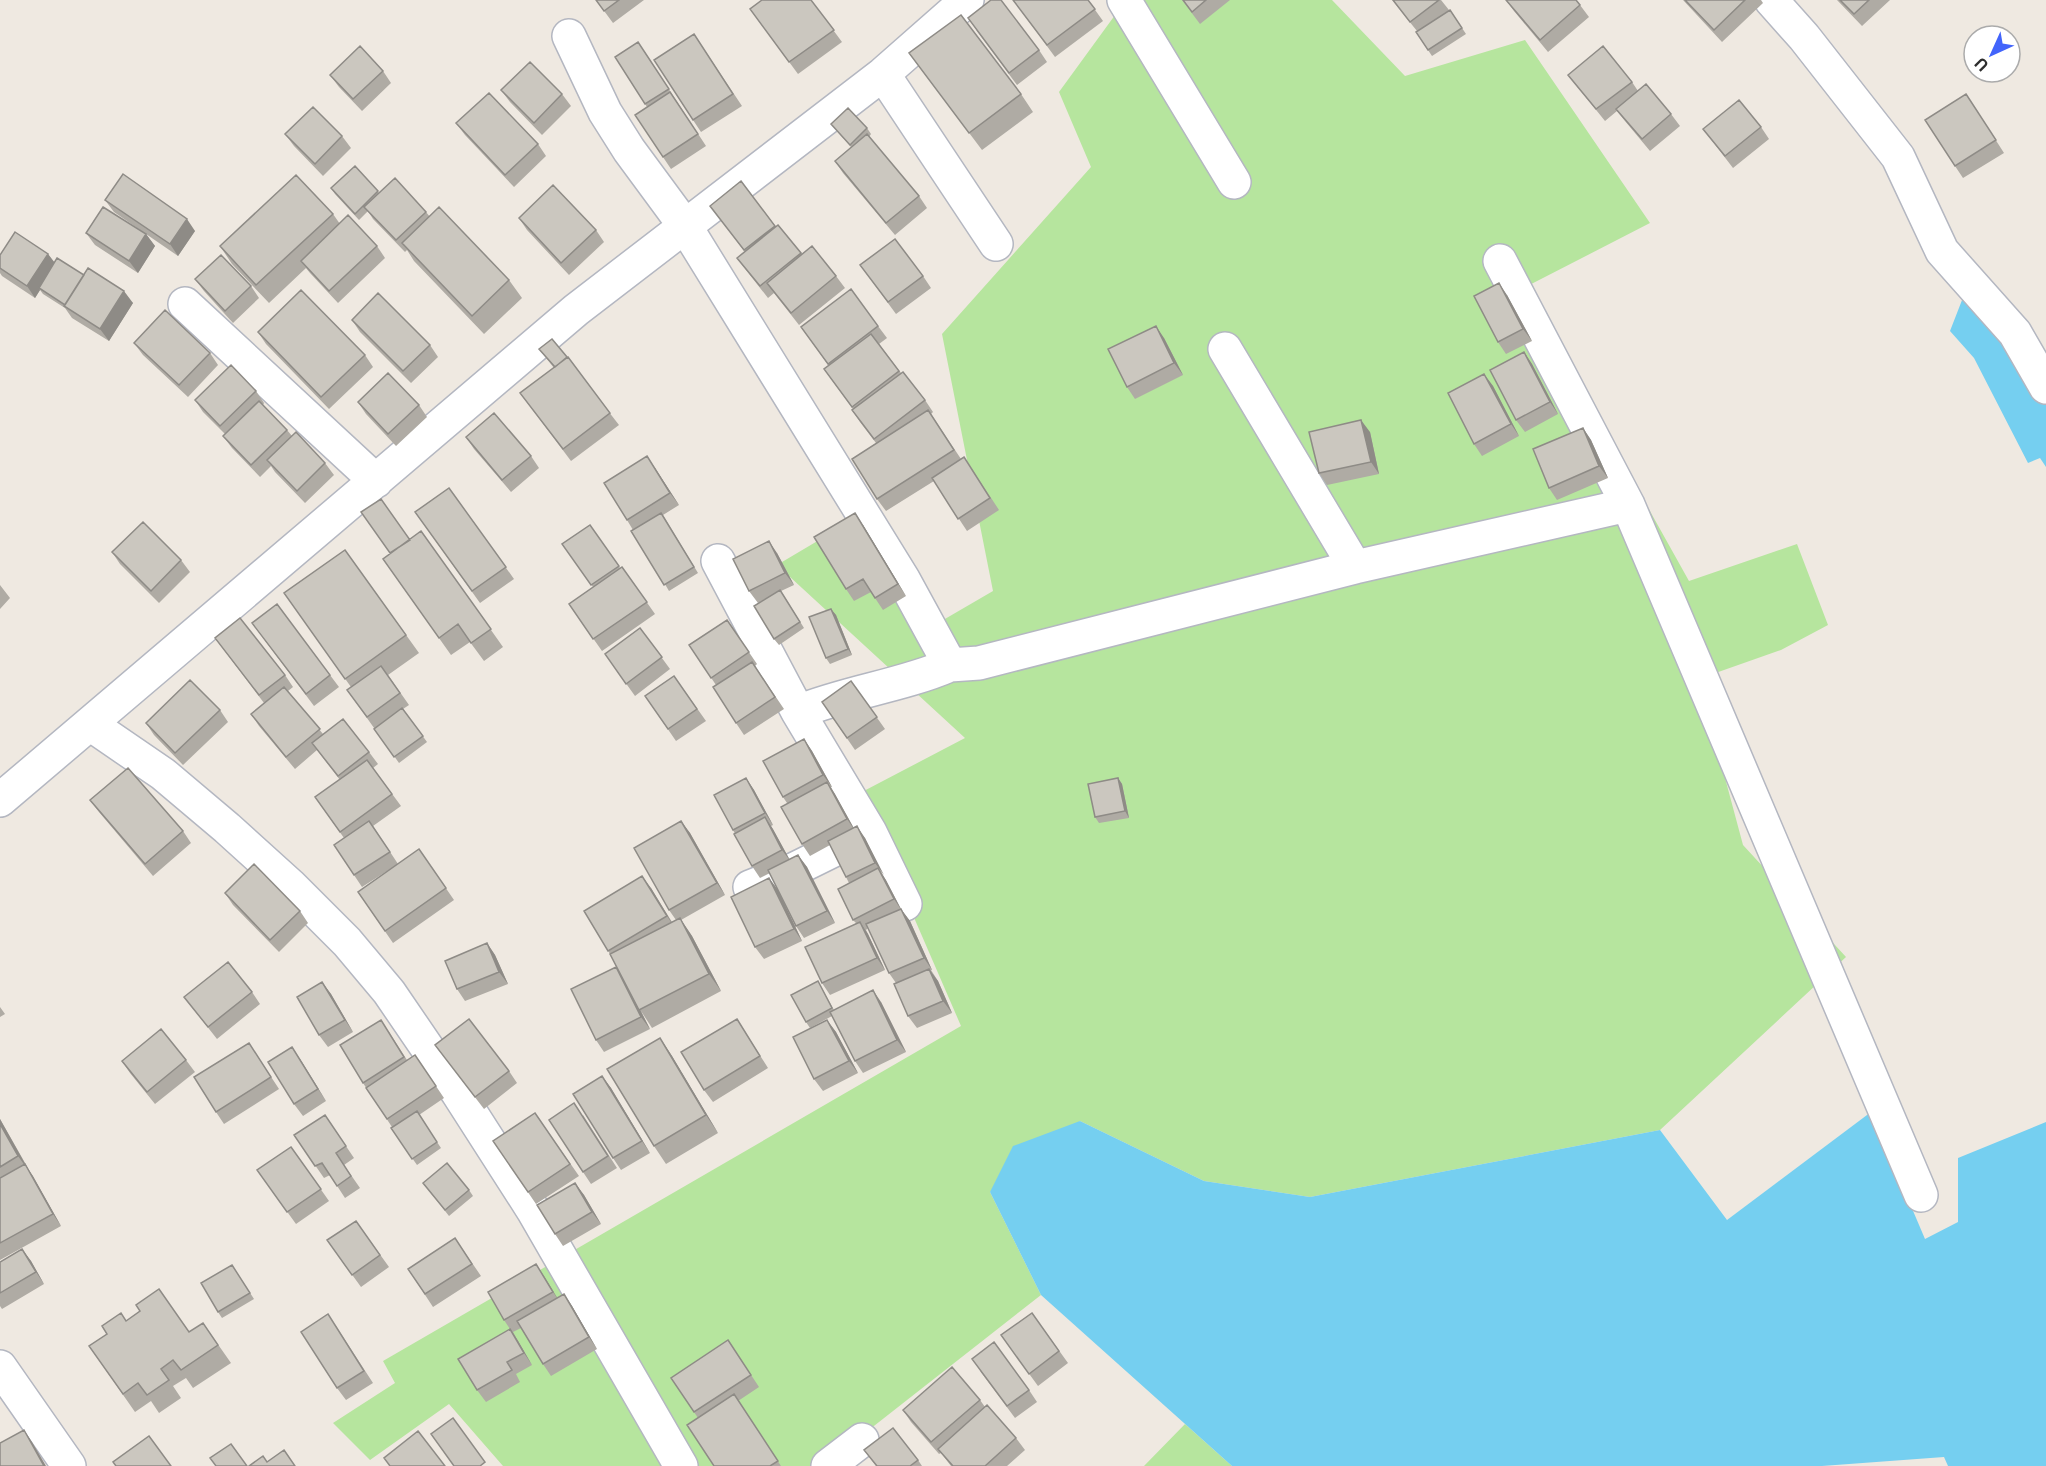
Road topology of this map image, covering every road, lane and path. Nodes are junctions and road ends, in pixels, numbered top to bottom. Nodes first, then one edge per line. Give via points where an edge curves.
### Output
1 (967, 0) edge
2 (1124, 0) edge
3 (1771, 0) edge
4 (569, 36) dead end
5 (883, 74) junction
6 (1234, 182) dead end
7 (685, 226) junction
8 (996, 244) dead end
9 (1500, 261) dead end
10 (185, 304) dead end
11 (1225, 349) dead end
12 (2046, 387) edge
13 (375, 481) junction
14 (1628, 505) junction
15 (718, 561) dead end
16 (1354, 567) junction
17 (950, 665) junction
18 (798, 712) junction
19 (90, 724) junction
20 (0, 800) edge
21 (870, 832) junction
22 (750, 887) edge
23 (905, 904) dead end
24 (1921, 1195) dead end
25 (0, 1367) edge
26 (862, 1440) dead end
27 (69, 1466) edge
28 (681, 1466) edge
29 (828, 1466) edge

1 - 5 street
2 - 6 street
3 - 12 street via 1898,157 1942,251 2015,333
4 - 7 street via 605,112
5 - 7 street
5 - 8 street
7 - 13 street via 576,310
7 - 17 street via 903,579
9 - 14 street
10 - 13 street
11 - 16 street
13 - 19 street
14 - 16 street
14 - 24 street
15 - 18 street
16 - 17 street via 979,663
17 - 18 street
18 - 21 street
19 - 20 street
19 - 28 street via 163,774 227,828 347,942 389,992 533,1210
21 - 22 street
21 - 23 street
25 - 27 street
26 - 29 street

